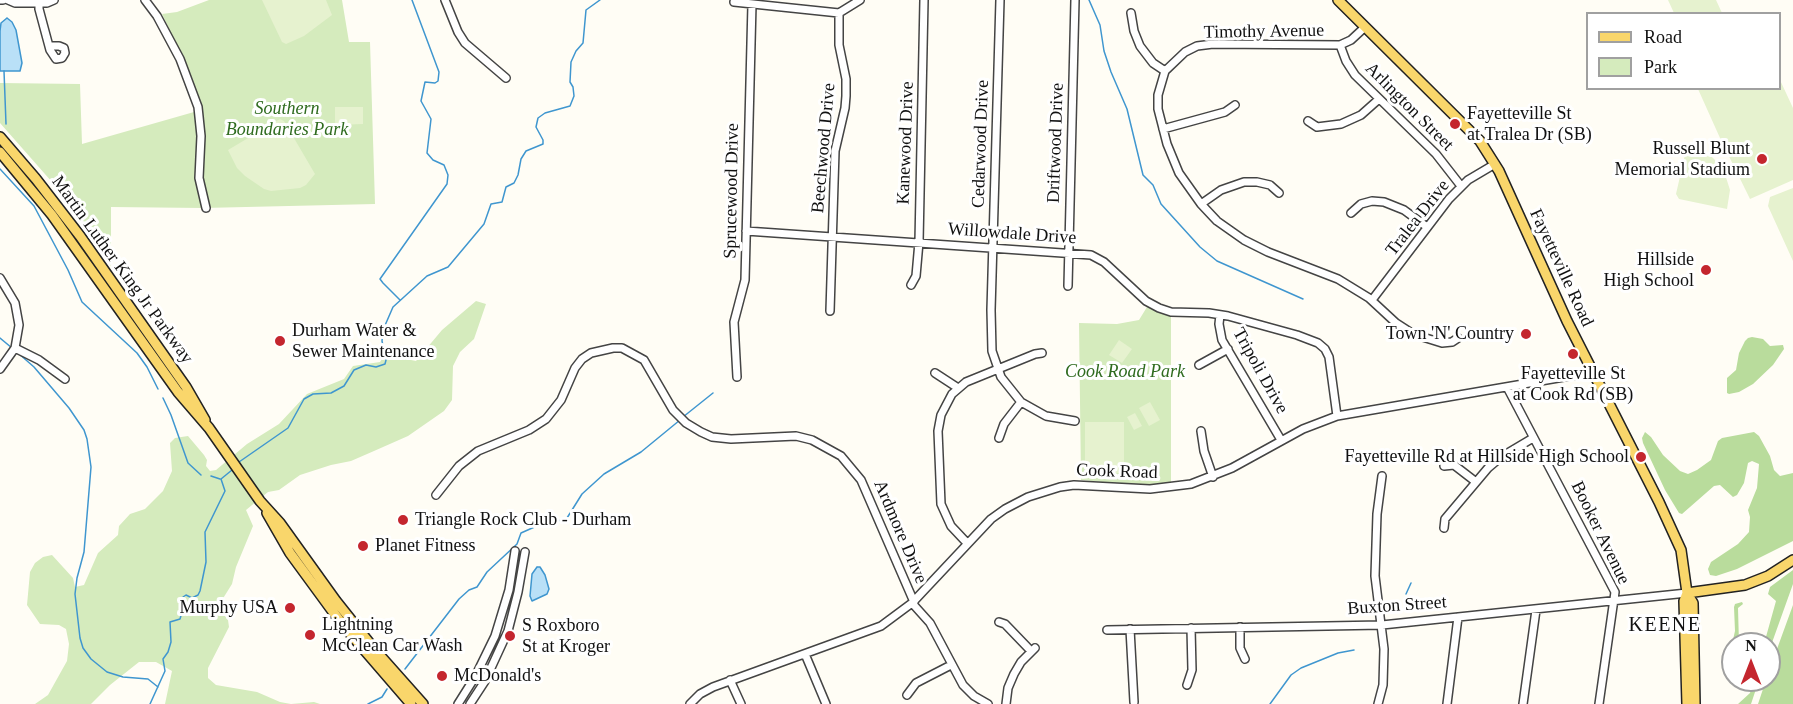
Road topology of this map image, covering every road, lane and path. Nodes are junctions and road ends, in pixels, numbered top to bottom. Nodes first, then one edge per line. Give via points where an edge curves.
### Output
1 (8, 0) edge
2 (54, 0) edge
3 (145, 0) edge
4 (445, 0) edge
5 (860, 0) edge
6 (924, 0) edge
7 (1000, 0) edge
8 (1075, 0) edge
9 (1338, 0) edge
10 (39, 1) edge
11 (734, 2) dead end
12 (752, 4) junction
13 (839, 13) junction
14 (1131, 13) dead end
15 (1365, 27) junction
16 (1340, 45) junction
17 (50, 46) dead end
18 (1165, 71) junction
19 (506, 78) dead end
20 (1378, 99) junction
21 (1235, 105) dead end
22 (1308, 121) dead end
23 (1163, 129) junction
24 (0, 137) edge
25 (0, 152) edge
26 (1495, 164) junction
27 (1461, 186) junction
28 (1279, 193) dead end
29 (1201, 204) junction
30 (206, 208) dead end
31 (1351, 213) dead end
32 (1427, 227) junction
33 (746, 231) junction
34 (832, 237) junction
35 (918, 243) junction
36 (993, 248) junction
37 (1068, 253) junction
38 (0, 278) edge
39 (911, 285) dead end
40 (1068, 286) dead end
41 (1372, 300) junction
42 (830, 310) dead end
43 (1220, 315) junction
44 (1458, 338) dead end
45 (15, 348) junction
46 (1228, 349) junction
47 (1042, 353) dead end
48 (1199, 365) dead end
49 (0, 369) edge
50 (997, 369) junction
51 (1593, 372) junction
52 (935, 373) dead end
53 (738, 377) dead end
54 (64, 379) dead end
55 (1507, 387) junction
56 (958, 388) junction
57 (1021, 402) junction
58 (1337, 416) junction
59 (1075, 421) dead end
60 (209, 428) junction
61 (1201, 431) dead end
62 (999, 438) dead end
63 (1533, 438) junction
64 (1281, 440) junction
65 (1444, 466) dead end
66 (1213, 477) junction
67 (1382, 477) dead end
68 (1476, 482) junction
69 (436, 495) dead end
70 (260, 501) junction
71 (1444, 528) dead end
72 (967, 543) junction
73 (515, 551) dead end
74 (525, 552) dead end
75 (1793, 560) edge
76 (1688, 593) junction
77 (1614, 601) junction
78 (913, 602) junction
79 (1536, 610) junction
80 (1458, 617) junction
81 (999, 622) dead end
82 (1382, 625) junction
83 (1240, 627) junction
84 (1191, 628) junction
85 (1130, 629) junction
86 (1107, 630) dead end
87 (805, 654) junction
88 (1245, 659) dead end
89 (951, 665) junction
90 (730, 680) junction
91 (1187, 685) dead end
92 (907, 695) dead end
93 (1134, 702) dead end
94 (411, 704) edge
95 (423, 704) edge
96 (458, 704) edge
97 (470, 704) edge
98 (690, 704) edge
99 (741, 704) edge
100 (826, 704) edge
101 (988, 704) edge
102 (1006, 704) edge
103 (1378, 704) edge
104 (1447, 704) edge
105 (1523, 704) edge
106 (1599, 704) edge
107 (1687, 704) edge
108 (1695, 704) edge

1 - 10 street
2 - 10 street
3 - 30 street via 180,59 198,107 199,178
4 - 19 street via 465,43
5 - 13 street
6 - 35 street, Kanewood Drive
7 - 36 street, Cedarwood Drive
8 - 37 street, Driftwood Drive
9 - 15 main road, Fayetteville Road
10 - 17 street
11 - 12 street
12 - 13 street
12 - 33 street, Sprucewood Drive
13 - 34 street, Beechwood Drive via 846,96 835,151
14 - 18 street via 1140,46
15 - 16 street, Timothy Avenue
15 - 26 main road, Fayetteville Road via 1480,141
16 - 18 street, Timothy Avenue via 1207,44 1185,52
16 - 20 street, Arlington Street via 1352,71
18 - 23 street via 1157,100
20 - 22 street via 1361,115 1341,124 1317,127
20 - 27 street, Arlington Street via 1436,154
21 - 23 street via 1225,112
23 - 29 street via 1176,166
24 - 60 main road, Martin Luther King Jr Parkway via 80,236 186,387
25 - 60 main road, Martin Luther King Jr Parkway via 52,215 178,392
26 - 27 street, Tralea Drive
26 - 51 main road, Fayetteville Road
27 - 32 street, Tralea Drive
28 - 29 street via 1270,185 1244,182 1221,190
29 - 41 street via 1244,240 1338,279
31 - 32 street via 1361,204 1384,202 1404,210
32 - 41 street, Tralea Drive
33 - 34 street, Willowdale Drive
33 - 53 street, Sprucewood Drive via 745,280 734,322
34 - 35 street, Willowdale Drive
34 - 42 street, Beechwood Drive
35 - 36 street, Willowdale Drive
35 - 39 street, Kanewood Drive via 916,276
36 - 37 street, Willowdale Drive
36 - 50 street, Cedarwood Drive via 991,341
37 - 40 street, Driftwood Drive
37 - 43 street, Willowdale Drive via 1100,259 1157,308
38 - 45 street via 19,318
41 - 44 street via 1413,334 1442,343
43 - 46 street, Tripoli Drive via 1220,332
43 - 58 street, Willowdale Drive via 1298,335 1322,346 1328,353
45 - 49 street
45 - 54 street
46 - 48 street
46 - 64 street, Tripoli Drive
47 - 50 street
50 - 56 street
50 - 57 street, Cedarwood Drive
51 - 55 street, Cook Road
51 - 76 main road, Fayetteville Road via 1672,527 1684,562
52 - 56 street
55 - 58 street, Cook Road
55 - 63 street, Booker Avenue
56 - 72 street via 947,401 939,423 940,495 947,519
57 - 59 street, Cedarwood Drive via 1046,416
57 - 62 street via 1004,424
58 - 64 street, Cook Road
60 - 70 main road, Martin Luther King Jr Parkway
61 - 66 street
63 - 68 street via 1494,462
63 - 77 street, Booker Avenue via 1614,588
64 - 66 street, Cook Road
65 - 68 street via 1454,465
66 - 72 street, Cook Road via 1166,489 1074,485 1047,490 1005,509
67 - 82 street via 1375,576
68 - 71 street via 1445,519
69 - 78 street, Ardmore Drive via 455,470 478,450 546,419 561,400 582,359 591,353 622,348 645,360 674,410 701,432 731,439 802,437 841,456 861,480
70 - 94 main road, Martin Luther King Jr Parkway via 290,553 336,615
70 - 95 main road, Martin Luther King Jr Parkway via 356,627
72 - 78 street, Cook Road
73 - 96 street via 509,590 495,636
74 - 97 street via 508,631
75 - 76 main road via 1745,585
76 - 77 street, Buxton Street
76 - 107 main road, Fayetteville Road via 1684,601
76 - 108 main road, Fayetteville Road via 1693,603
77 - 79 street, Buxton Street
77 - 106 street, Booker Avenue
78 - 87 street, Cook Road via 881,626
78 - 89 street, Ardmore Drive via 930,622
79 - 80 street, Buxton Street
79 - 105 street
80 - 82 street, Buxton Street
80 - 104 street
81 - 102 street via 1033,650 1014,674
82 - 83 street, Buxton Street
82 - 103 street via 1384,673
83 - 84 street, Buxton Street
83 - 88 street via 1240,648
84 - 85 street, Buxton Street
84 - 91 street via 1192,670
85 - 86 street, Buxton Street
85 - 93 street
87 - 90 street, Cook Road
87 - 100 street
89 - 92 street via 915,683
89 - 101 street, Ardmore Drive via 968,691
90 - 98 street, Cook Road via 705,691
90 - 99 street

